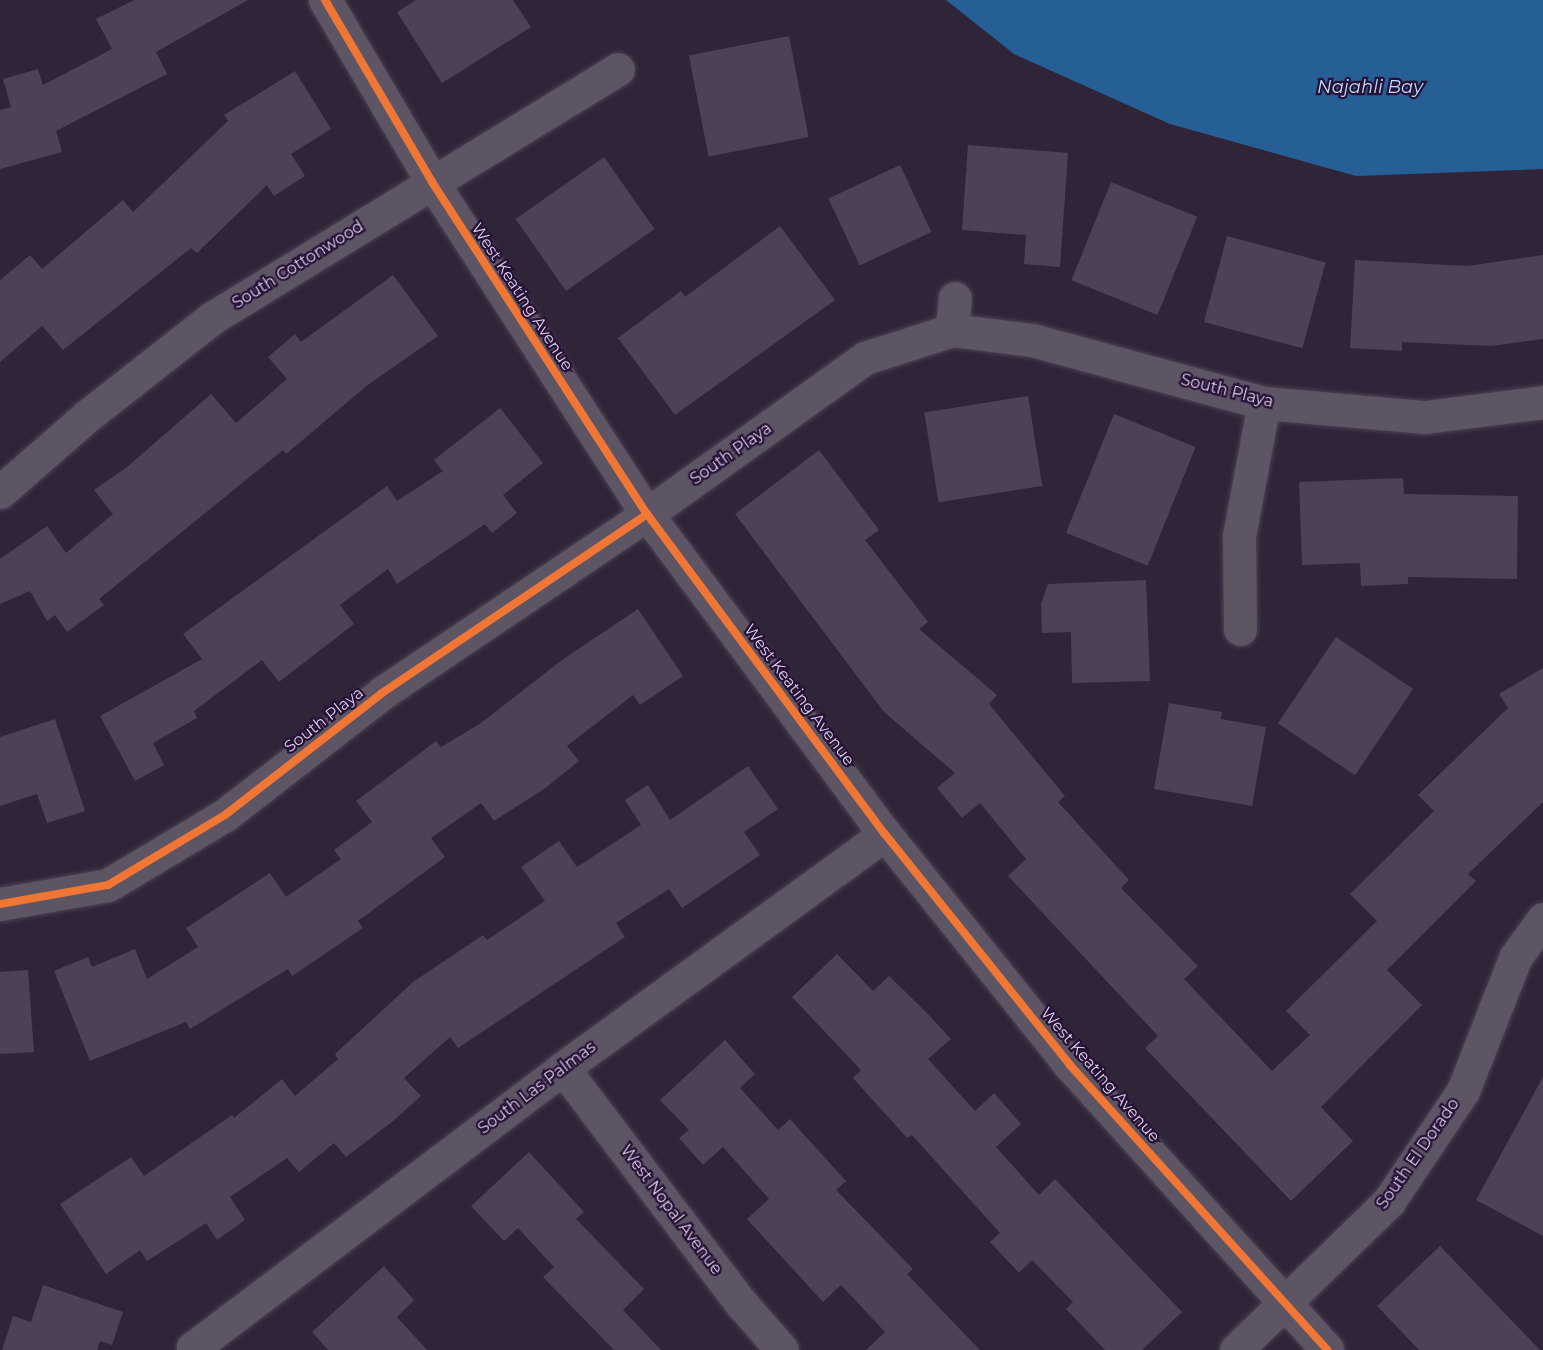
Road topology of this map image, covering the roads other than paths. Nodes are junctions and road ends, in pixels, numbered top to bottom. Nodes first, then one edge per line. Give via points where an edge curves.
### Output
1 (325, 0) edge
2 (618, 69) dead end
3 (432, 182) junction
4 (956, 298) dead end
5 (952, 330) junction
6 (1543, 402) edge
7 (1264, 403) junction
8 (0, 492) edge
9 (647, 514) junction
10 (1240, 629) dead end
11 (885, 834) junction
12 (0, 904) edge
13 (1543, 919) edge
14 (563, 1068) junction
15 (1284, 1303) junction
16 (195, 1349) edge
17 (782, 1350) edge
18 (1236, 1350) edge
19 (1327, 1350) edge

1 - 3 street, West Keating Avenue
2 - 3 street, South Cottonwood
3 - 8 street, South Cottonwood via 212,318 87,416
3 - 9 street, West Keating Avenue
4 - 5 street
5 - 7 street, South Playa via 1032,340
5 - 9 street, South Playa via 865,358
6 - 7 street, South Playa via 1425,417
7 - 10 street via 1239,536
9 - 11 street, West Keating Avenue
9 - 12 street, South Playa via 382,693 225,814 108,885
11 - 14 street, South Las Palmas
11 - 15 street, West Keating Avenue via 1069,1064
13 - 15 street, South El Dorado via 1515,958 1463,1091 1389,1202
14 - 16 street, South Las Palmas
14 - 17 street, West Nopal Avenue via 741,1303
15 - 18 street, South El Dorado
15 - 19 street, West Keating Avenue

